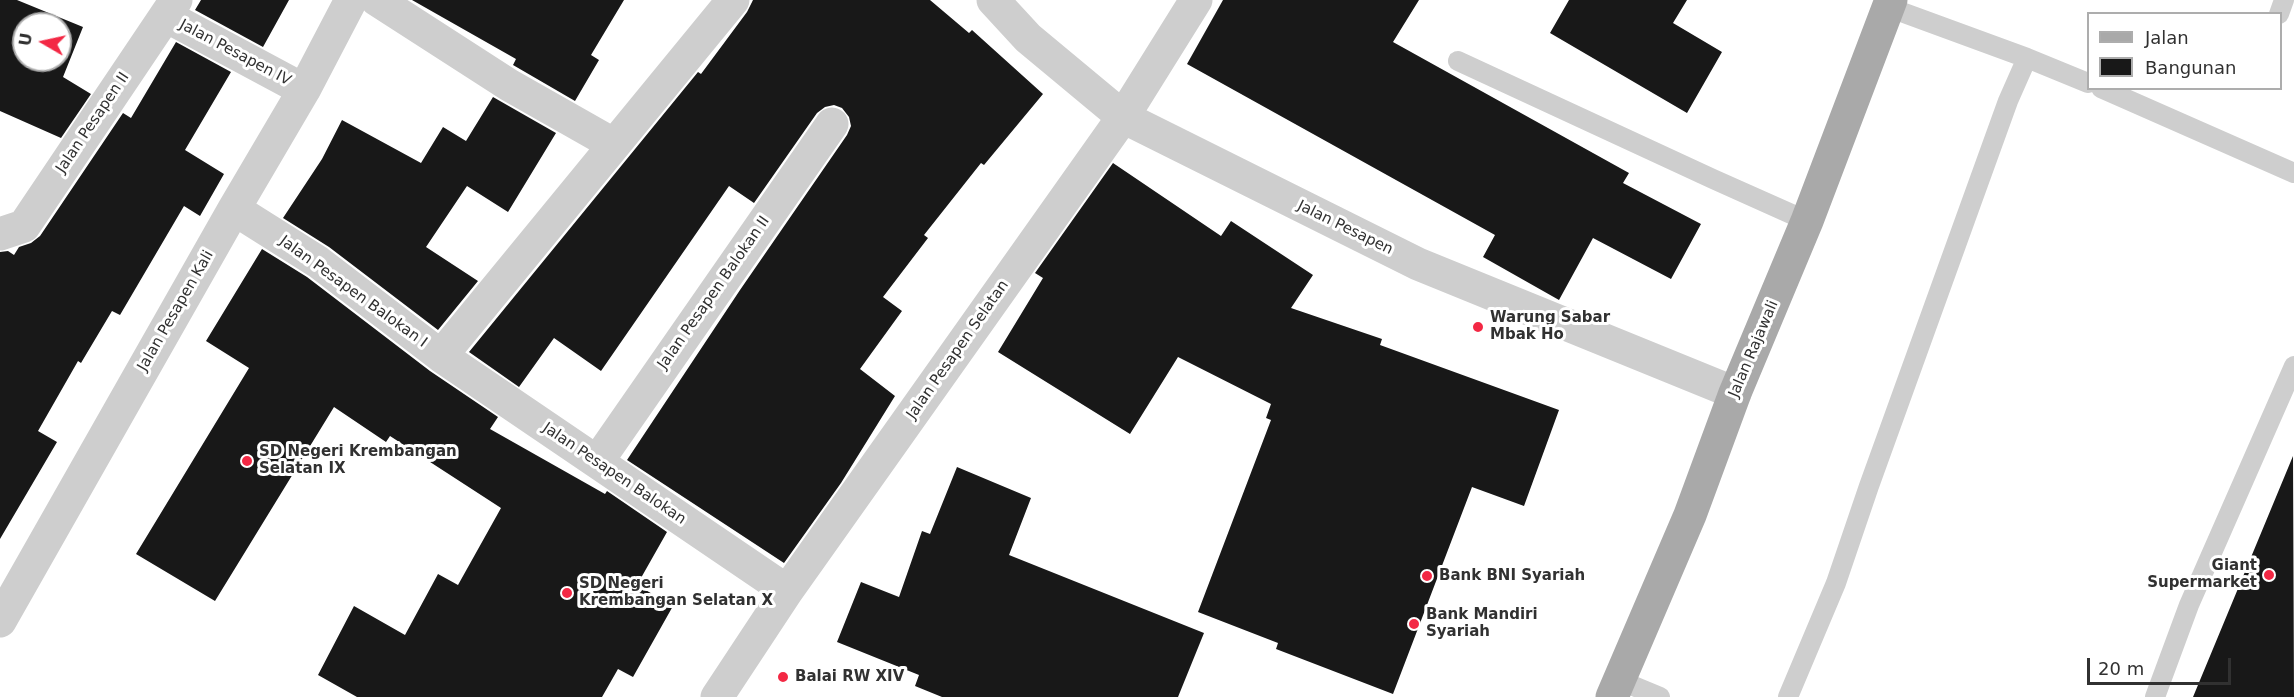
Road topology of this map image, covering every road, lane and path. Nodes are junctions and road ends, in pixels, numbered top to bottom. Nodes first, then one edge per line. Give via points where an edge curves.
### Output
1 (351, 0) edge
2 (378, 0) edge
3 (733, 0) edge
4 (993, 0) edge
5 (1196, 0) edge
6 (1890, 3) edge
7 (171, 8) edge
8 (2027, 58) junction
9 (1458, 61) dead end
10 (2087, 83) edge
11 (304, 90) junction
12 (2106, 90) edge
13 (1123, 117) junction
14 (832, 124) dead end
15 (613, 144) junction
16 (2294, 173) edge
17 (234, 209) junction
18 (1807, 221) junction
19 (0, 234) edge
20 (441, 357) junction
21 (2294, 366) edge
22 (1735, 393) junction
23 (597, 462) junction
24 (787, 591) junction
25 (3, 609) edge
26 (1615, 689) edge
27 (717, 697) edge
28 (1660, 697) edge
29 (1788, 697) edge
30 (2155, 697) edge

1 - 11 street, Jalan Pesapen Kali
2 - 15 street via 509,85
3 - 15 street
4 - 13 street, Jalan Pesapen via 1028,38
5 - 13 street, Jalan Pesapen Selatan
6 - 8 lane
6 - 18 main road, Jalan Rajawali
7 - 11 street, Jalan Pesapen IV
7 - 19 street, Jalan Pesapen II via 24,225
8 - 10 lane
8 - 29 lane via 2008,101 1836,583
9 - 18 lane
11 - 17 street, Jalan Pesapen Kali
12 - 16 lane
13 - 22 street, Jalan Pesapen via 1418,264
13 - 24 street, Jalan Pesapen Selatan
14 - 23 street, Jalan Pesapen Balokan II
15 - 20 street
17 - 20 street, Jalan Pesapen Balokan I via 318,262
17 - 25 street, Jalan Pesapen Kali
18 - 22 main road, Jalan Rajawali
20 - 23 street, Jalan Pesapen Balokan
21 - 30 lane via 2189,605
22 - 26 main road, Jalan Rajawali via 1690,515
23 - 24 street, Jalan Pesapen Balokan
24 - 27 street, Jalan Pesapen Selatan
26 - 28 lane

